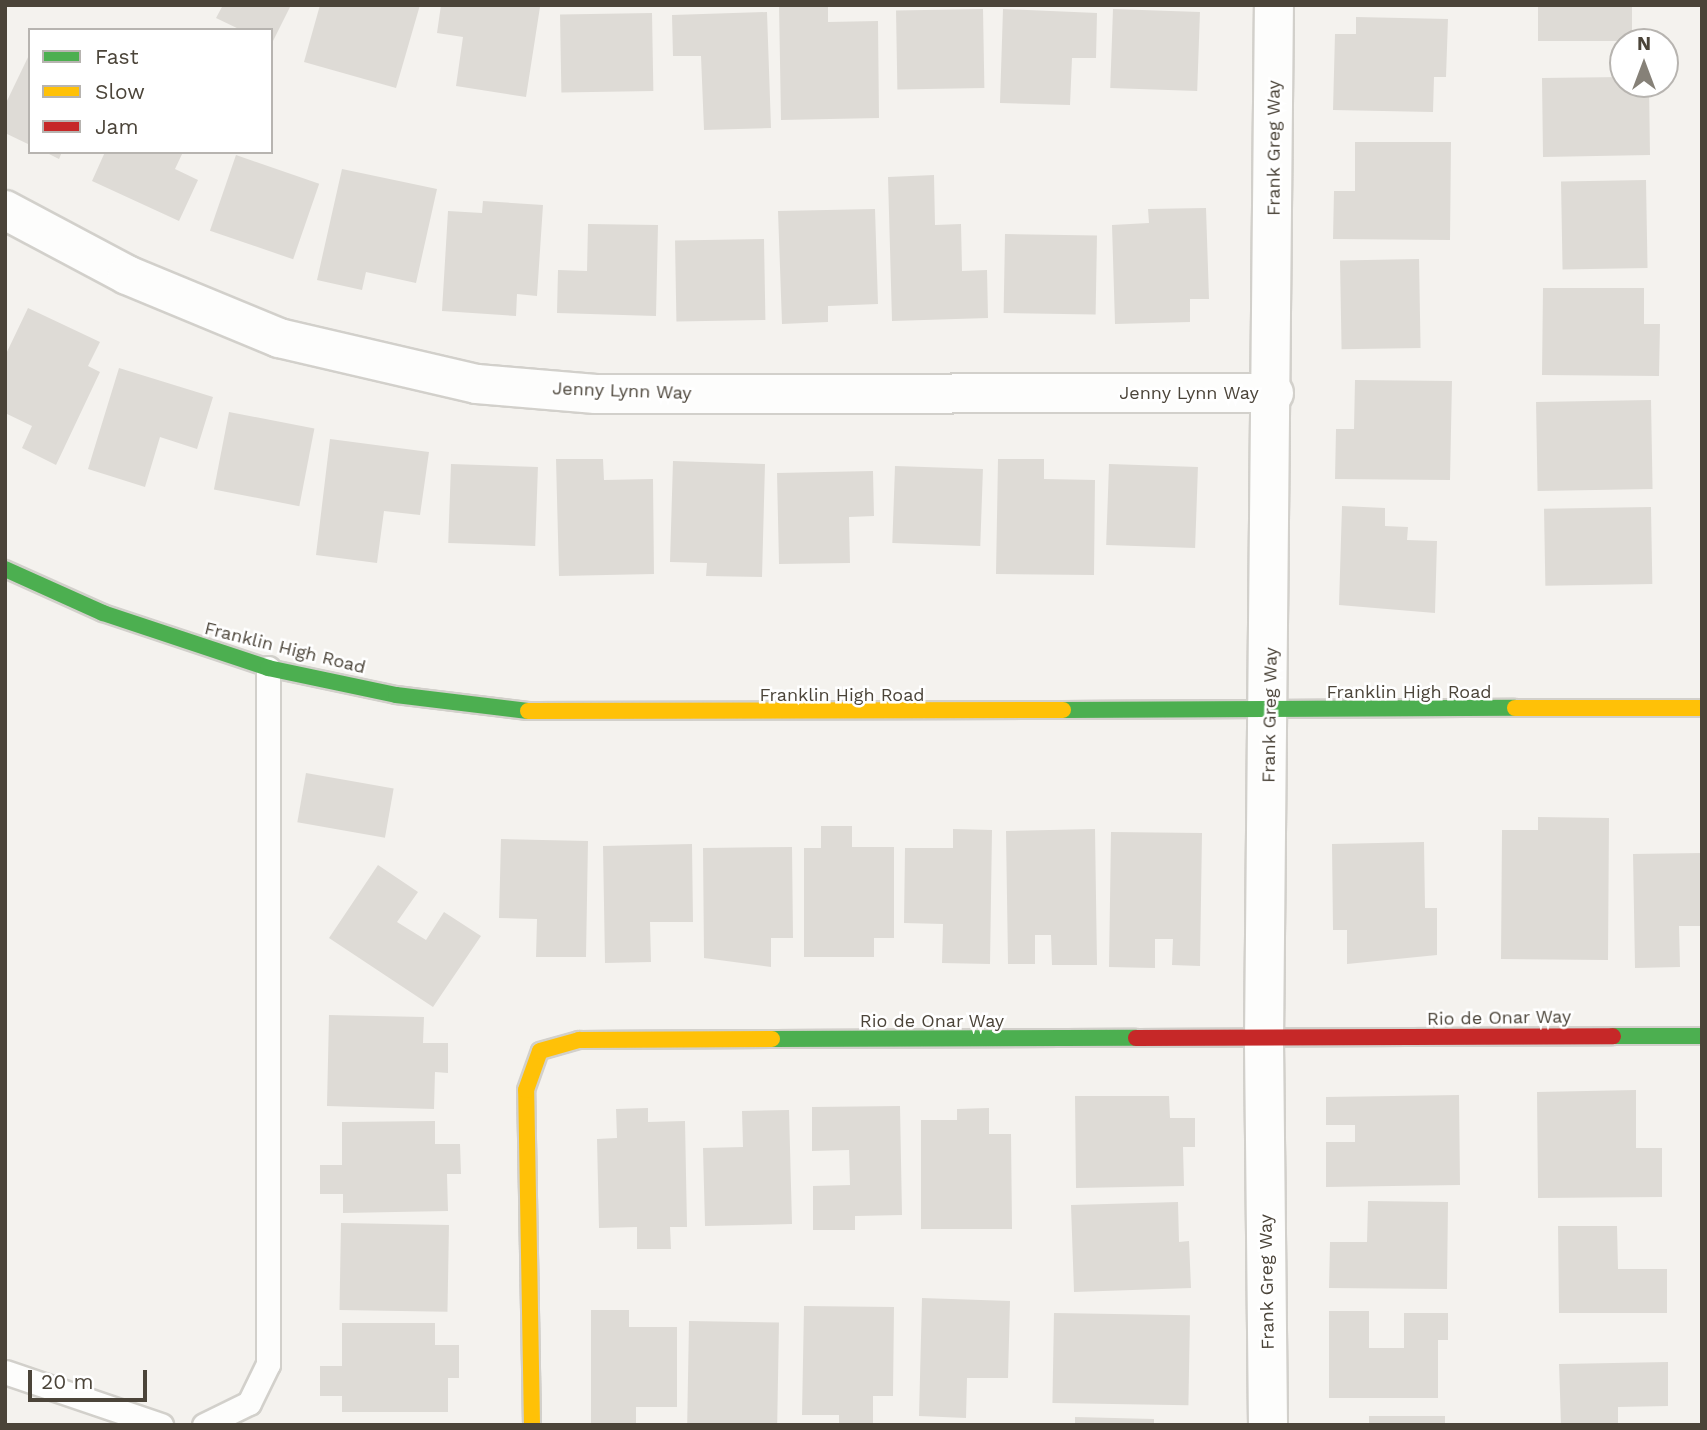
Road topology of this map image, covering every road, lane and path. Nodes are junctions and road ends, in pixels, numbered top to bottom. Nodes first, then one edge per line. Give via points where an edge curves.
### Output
1 (1274, 5) edge
2 (5, 210) edge
3 (1274, 393) junction
4 (5, 569) edge
5 (268, 667) junction
6 (1702, 708) edge
7 (1270, 712) junction
8 (1702, 1036) edge
9 (1264, 1041) junction
10 (5, 1372) edge
11 (161, 1425) edge
12 (204, 1425) edge
13 (532, 1425) edge
14 (1268, 1425) edge

1 - 3 street, Frank Greg Way
2 - 3 street, Jenny Lynn Way via 127,275 279,338 477,384 596,394
3 - 7 street, Frank Greg Way
4 - 5 street, Franklin High Road via 103,613
5 - 7 street, Franklin High Road via 396,695 608,715
5 - 12 lane via 268,1364 249,1403
6 - 7 street, Franklin High Road
7 - 9 street, Frank Greg Way
8 - 9 street, Rio de Onar Way
9 - 13 street, Rio de Onar Way via 579,1040 540,1051 526,1090
9 - 14 street, Frank Greg Way
10 - 11 lane

